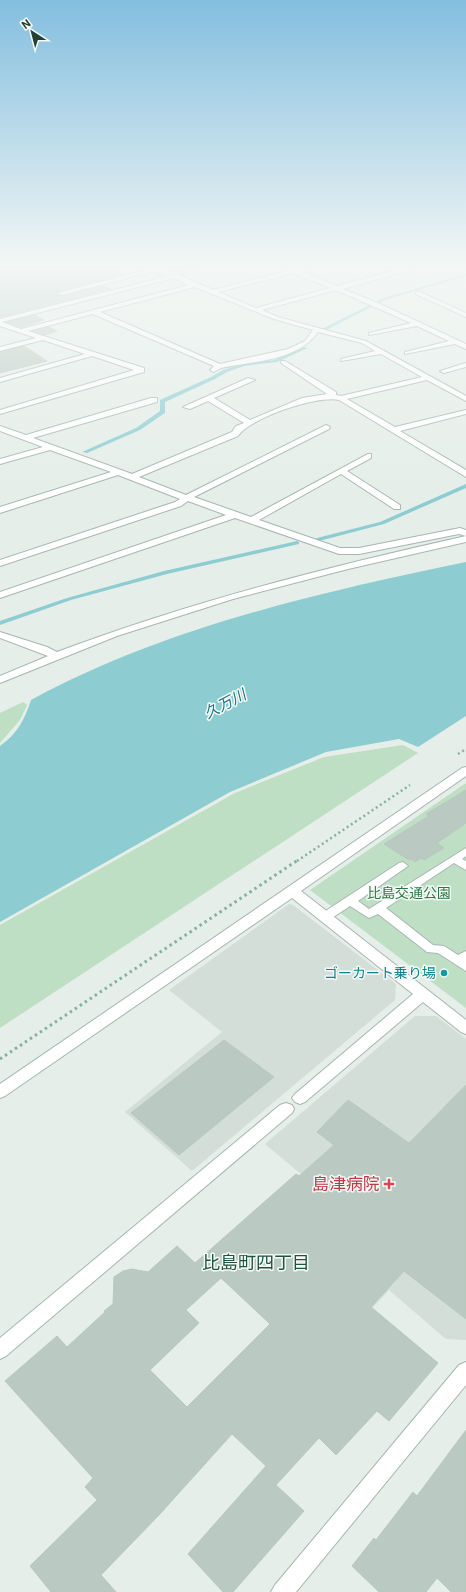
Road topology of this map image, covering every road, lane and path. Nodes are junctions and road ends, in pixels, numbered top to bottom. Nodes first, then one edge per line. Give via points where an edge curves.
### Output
1 (31, 341) edge
2 (53, 341) edge
3 (162, 341) edge
4 (307, 341) edge
5 (361, 341) edge
6 (455, 342) joint
7 (466, 347) edge
8 (0, 350) edge
9 (381, 352) junction
10 (407, 353) dead end
11 (92, 354) junction
12 (343, 360) dead end
13 (284, 362) dead end
14 (466, 365) edge
15 (220, 366) junction
16 (213, 371) dead end
17 (444, 372) dead end
18 (427, 378) junction
19 (0, 380) edge
20 (251, 380) dead end
21 (337, 396) junction
22 (208, 398) junction
23 (466, 399) edge
24 (154, 400) dead end
25 (187, 406) dead end
26 (0, 412) edge
27 (466, 412) edge
28 (250, 423) junction
29 (326, 427) dead end
30 (0, 428) edge
31 (393, 430) junction
32 (27, 437) junction
33 (50, 447) junction
34 (368, 456) dead end
35 (0, 462) edge
36 (342, 471) junction
37 (120, 472) junction
38 (466, 474) edge
39 (133, 477) junction
40 (187, 498) junction
41 (397, 507) dead end
42 (0, 510) edge
43 (234, 515) junction
44 (252, 520) junction
45 (466, 533) edge
46 (466, 539) edge
47 (0, 563) edge
48 (0, 595) edge
49 (0, 635) edge
50 (55, 655) junction
51 (0, 680) edge
52 (466, 749) edge
53 (453, 757) dead end
54 (466, 771) edge
55 (415, 782) dead end
56 (466, 851) edge
57 (454, 859) junction
58 (403, 866) dead end
59 (466, 866) edge
60 (292, 891) junction
61 (350, 901) junction
62 (378, 908) junction
63 (325, 917) junction
64 (463, 961) edge
65 (423, 994) junction
66 (466, 1028) edge
67 (0, 1059) edge
68 (0, 1092) edge
69 (300, 1098) dead end
70 (286, 1109) dead end
71 (0, 1350) edge
72 (466, 1371) edge
73 (282, 1592) edge

1 - 8 street
2 - 11 street
3 - 15 street
4 - 15 street via 286,352
5 - 9 street
6 - 7 street
6 - 10 street
9 - 12 street
9 - 18 street
11 - 19 street
11 - 26 street via 141,370
13 - 21 street
14 - 17 street
15 - 16 street
18 - 21 street
18 - 23 street
20 - 22 street
21 - 28 street via 290,404
21 - 31 street
22 - 25 street
22 - 28 street
24 - 32 street
27 - 31 street
28 - 39 street via 239,428 235,434
29 - 40 street
30 - 32 street
31 - 38 street
32 - 33 street
33 - 35 street
33 - 37 street
34 - 36 street
36 - 41 street
36 - 44 street
37 - 39 street
37 - 42 street
39 - 40 street
40 - 43 street
40 - 47 street via 178,504
43 - 44 street
43 - 48 street
44 - 45 street via 348,552 460,531
46 - 50 street via 347,565 254,589 140,624
49 - 50 street
50 - 51 street
52 - 53 path
54 - 60 street
55 - 67 path
56 - 57 lane
57 - 59 lane
57 - 62 lane
58 - 61 lane
60 - 63 street
60 - 68 street
61 - 62 lane via 369,914
61 - 63 lane
62 - 64 lane via 431,949 440,949
63 - 65 street
65 - 66 street
65 - 69 street
70 - 71 street
72 - 73 street

